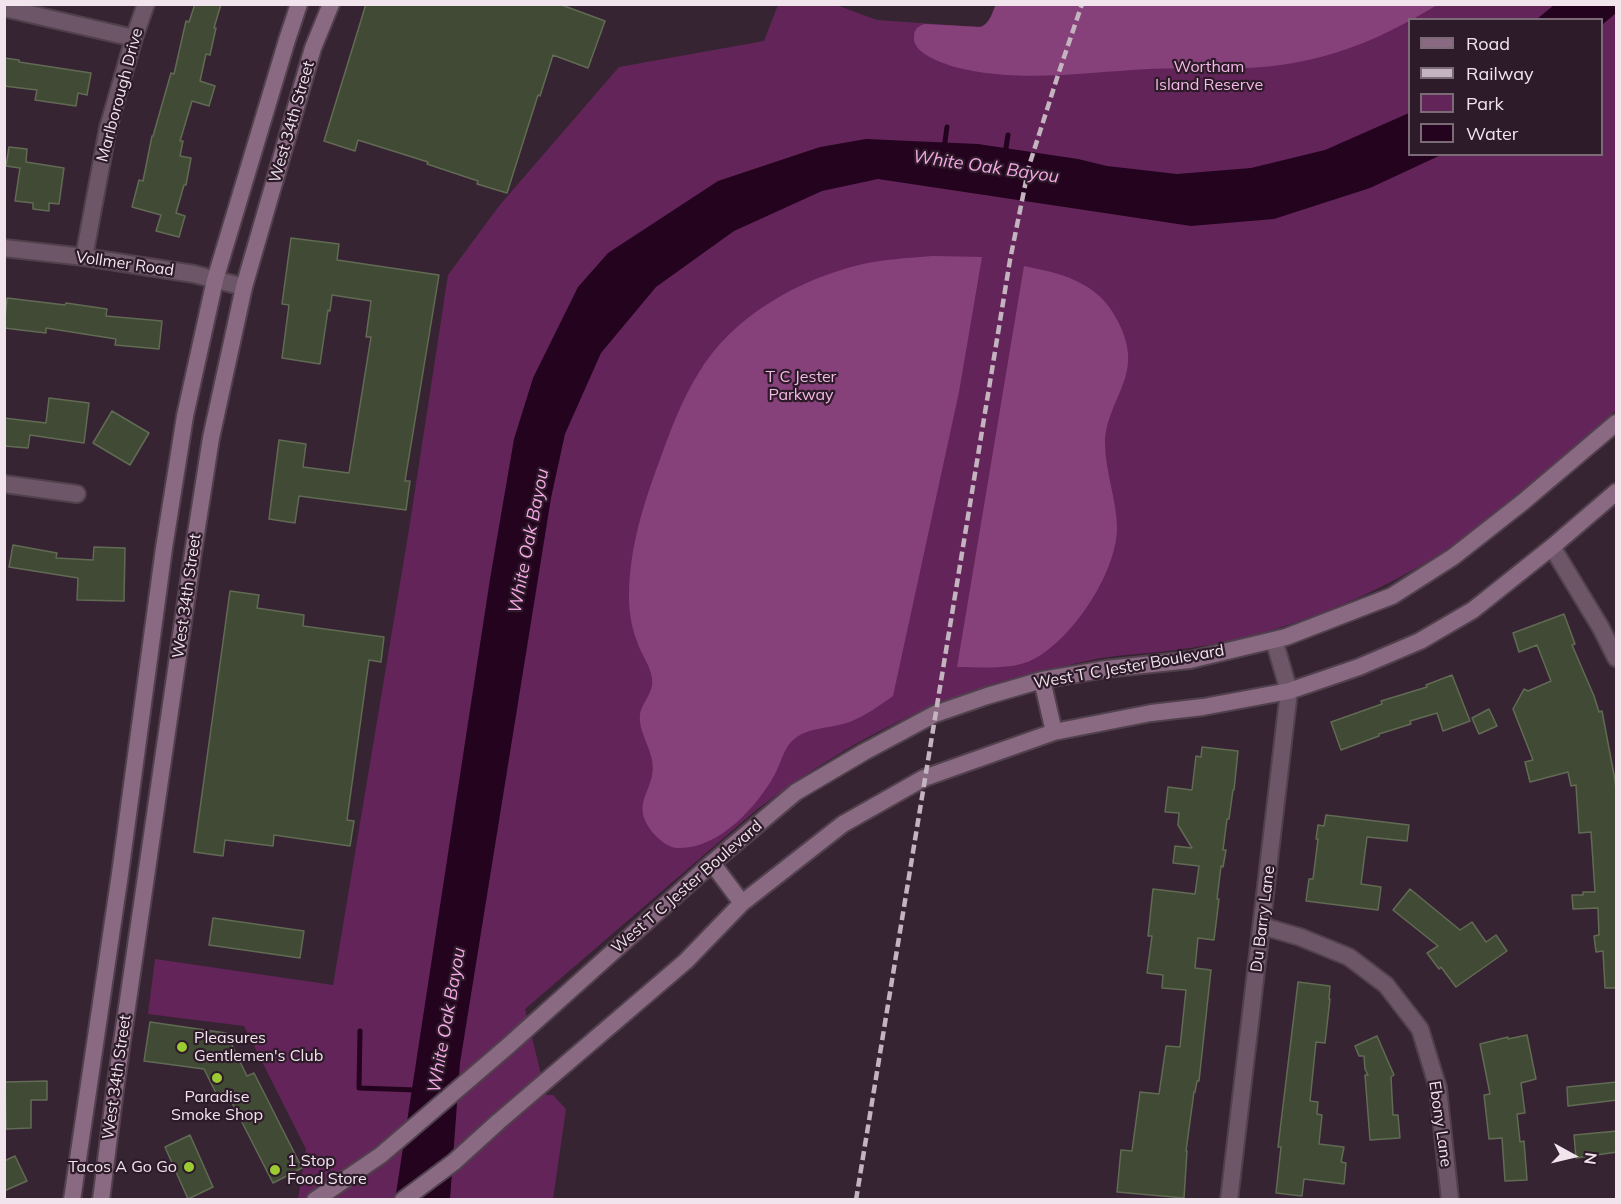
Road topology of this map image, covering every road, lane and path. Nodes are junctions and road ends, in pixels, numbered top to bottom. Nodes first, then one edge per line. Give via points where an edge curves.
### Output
1 (146, 4) edge
2 (299, 4) edge
3 (331, 4) edge
4 (4, 8) edge
5 (134, 38) junction
6 (287, 39) junction
7 (313, 48) junction
8 (4, 248) edge
9 (84, 257) junction
10 (215, 280) junction
11 (244, 287) junction
12 (1617, 423) edge
13 (4, 484) edge
14 (1617, 492) edge
15 (77, 494) dead end
16 (1552, 547) junction
17 (1274, 640) junction
18 (1617, 658) edge
19 (1042, 680) junction
20 (1289, 691) junction
21 (1054, 732) junction
22 (712, 863) junction
23 (742, 903) junction
24 (1262, 926) junction
25 (72, 1200) edge
26 (101, 1200) edge
27 (315, 1200) edge
28 (403, 1200) edge
29 (1229, 1200) edge
30 (1450, 1200) edge

1 - 5 street, Marlborough Drive
2 - 6 main road, West 34th Street
3 - 7 main road, West 34th Street
4 - 5 street
5 - 9 street, Marlborough Drive via 108,128
6 - 7 main road
6 - 10 main road, West 34th Street
7 - 11 main road, West 34th Street
8 - 9 street, Vollmer Road
9 - 10 street, Vollmer Road
10 - 11 street, Vollmer Road
10 - 25 main road, West 34th Street via 185,416 164,548
11 - 26 main road, West 34th Street via 211,438
12 - 17 main road, West T C Jester Boulevard via 1453,557 1392,596
13 - 15 street
14 - 16 main road
16 - 18 street
16 - 20 main road via 1473,610 1420,641
17 - 19 main road, West T C Jester Boulevard via 1190,660
17 - 20 street, Du Barry Lane
19 - 21 main road
19 - 22 main road, West T C Jester Boulevard via 935,714 864,752 796,792
20 - 21 main road
20 - 24 street, Du Barry Lane
21 - 23 main road via 924,778 843,824
22 - 23 main road
22 - 27 main road, West T C Jester Boulevard via 381,1155
23 - 28 main road via 686,961 454,1162
24 - 29 street, Du Barry Lane
24 - 30 street, Ebony Lane via 1349,957 1386,985 1420,1029 1438,1088

